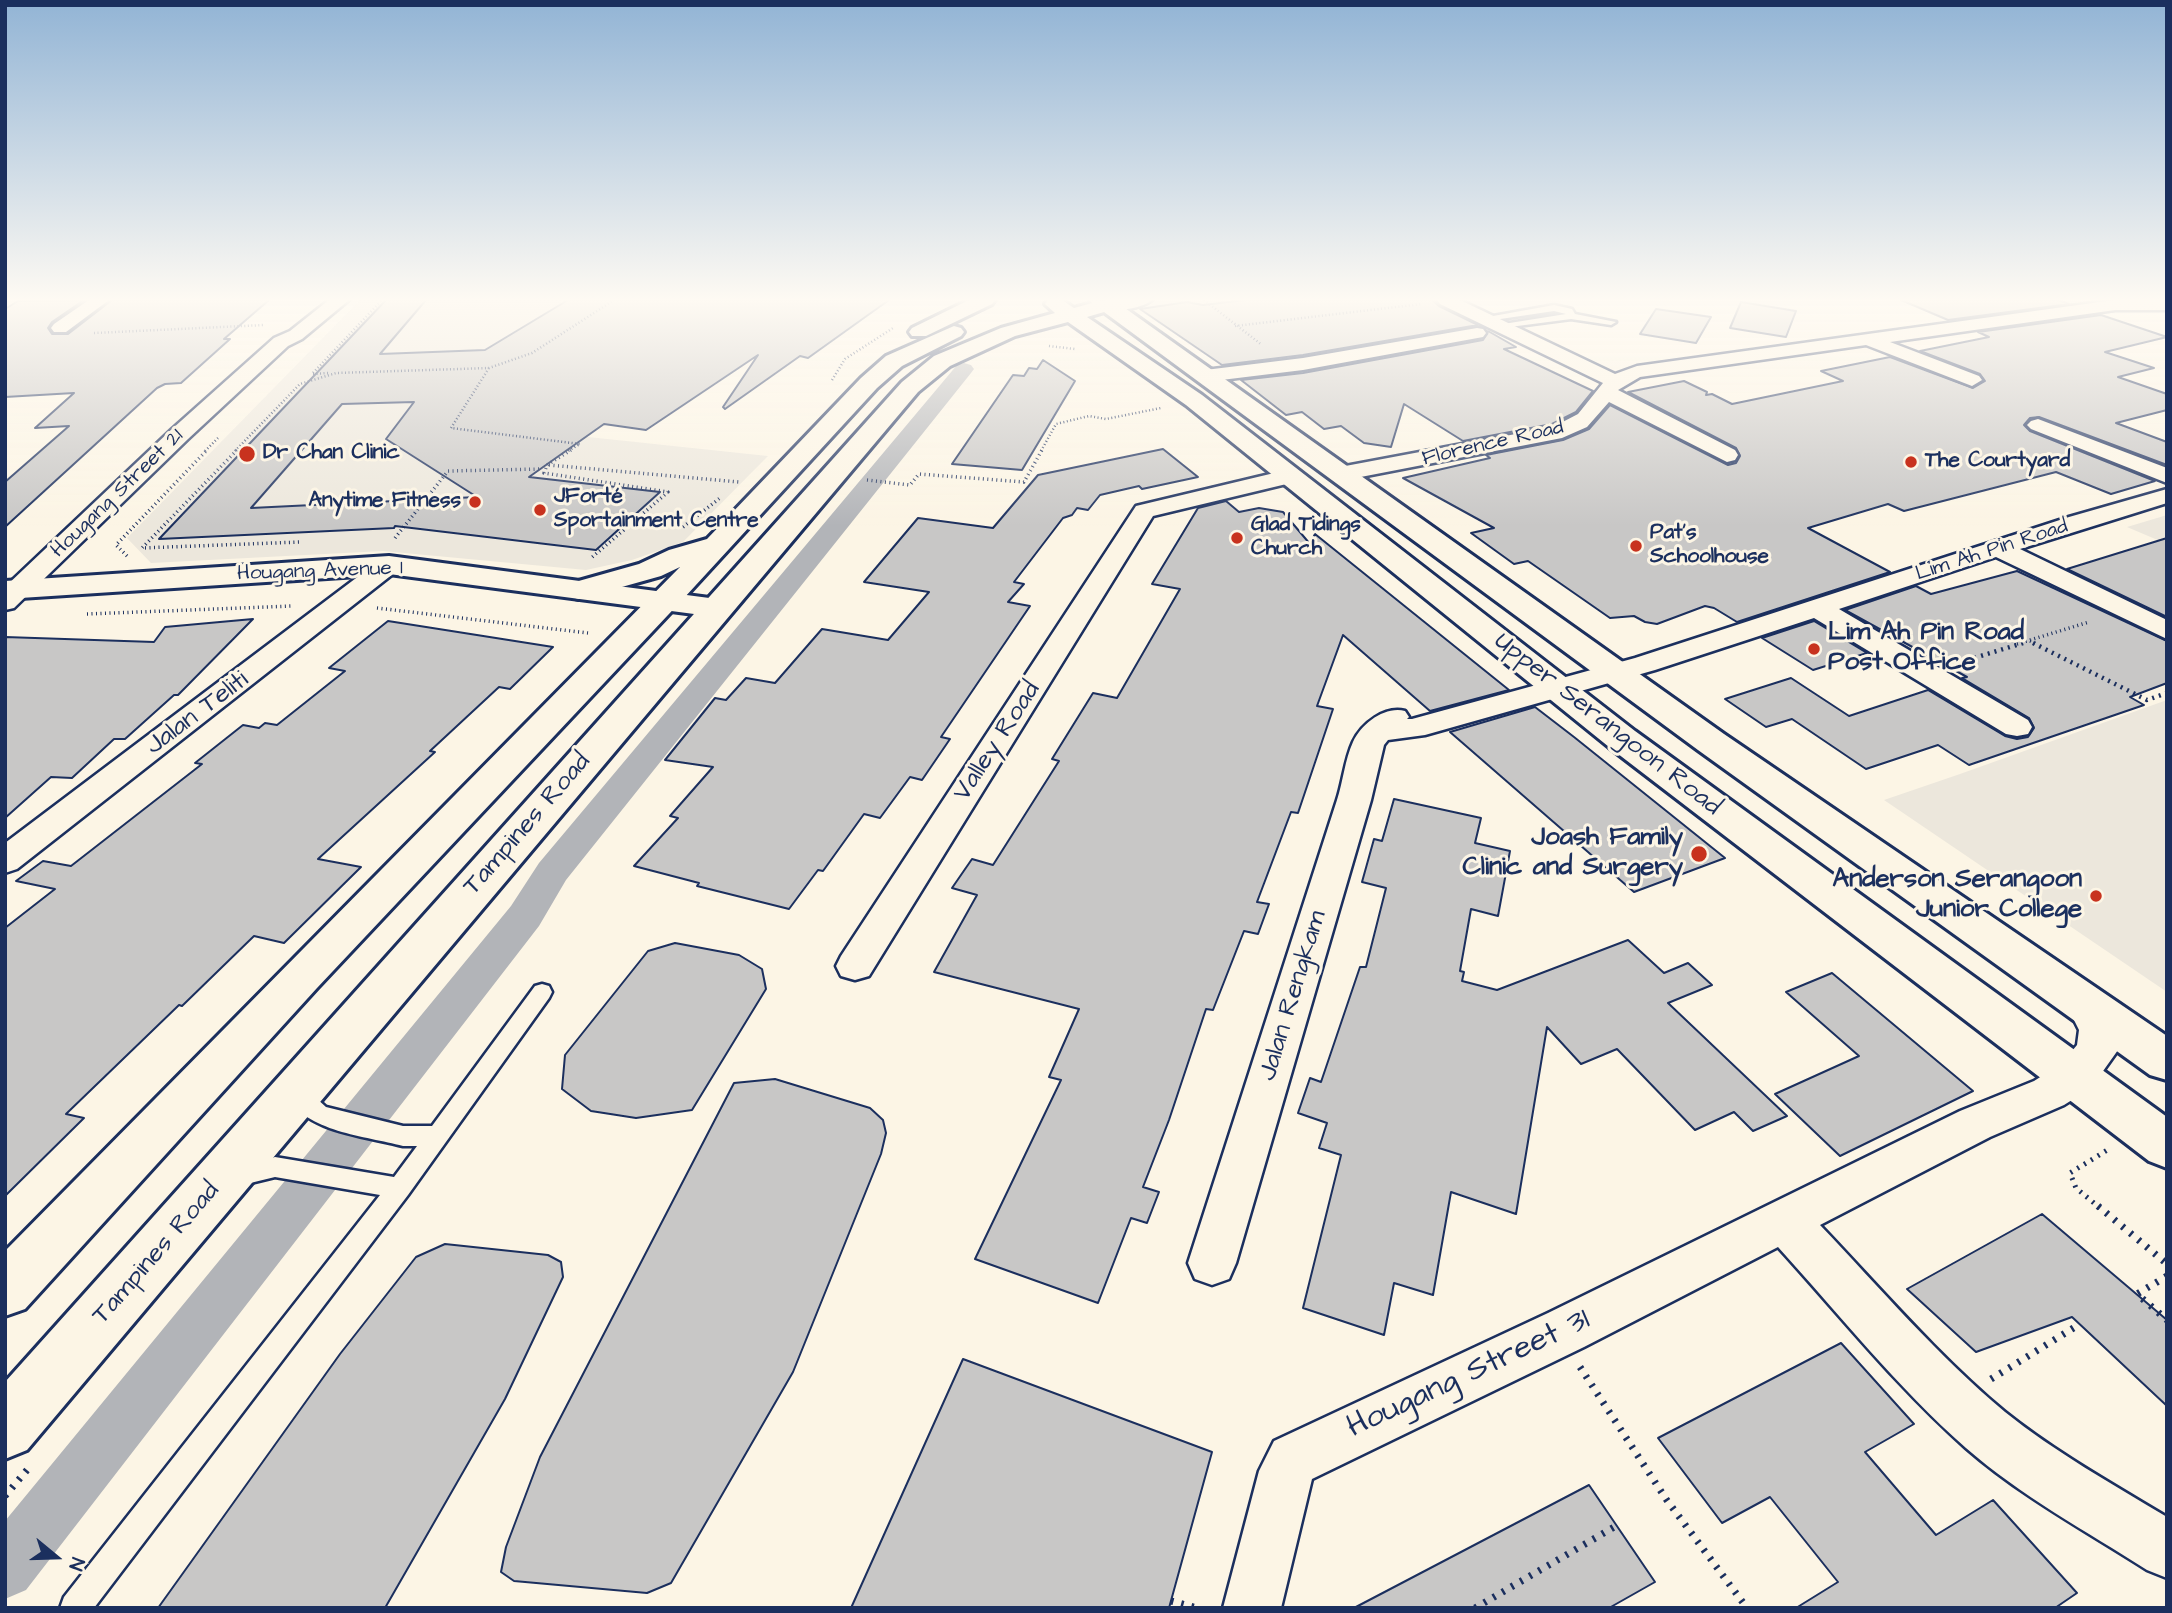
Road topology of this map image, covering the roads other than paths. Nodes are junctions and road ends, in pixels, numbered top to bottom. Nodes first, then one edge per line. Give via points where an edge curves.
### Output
1 (259, 375) edge
2 (878, 375) edge
3 (924, 375) edge
4 (1157, 375) edge
5 (1204, 375) edge
6 (1231, 375) edge
7 (1590, 375) edge
8 (1633, 375) edge
9 (1960, 375) edge
10 (1209, 379) junction
11 (1972, 380) dead end
12 (1610, 387) junction
13 (2038, 425) dead end
14 (1727, 455) dead end
15 (1340, 474) junction
16 (2167, 475) edge
17 (1298, 482) junction
18 (2167, 496) edge
19 (718, 544) junction
20 (1999, 549) junction
21 (390, 565) junction
22 (361, 589) junction
23 (579, 590) junction
24 (18, 596) edge
25 (1817, 608) junction
26 (653, 612) junction
27 (708, 619) junction
28 (2167, 631) edge
29 (1607, 667) junction
30 (1550, 683) junction
31 (2017, 727) dead end
32 (1711, 742) junction
33 (5, 861) edge
34 (1896, 944) junction
35 (855, 966) dead end
36 (542, 992) dead end
37 (2084, 1002) junction
38 (2167, 1061) edge
39 (2076, 1076) junction
40 (313, 1105) junction
41 (438, 1136) junction
42 (2144, 1144) edge
43 (220, 1180) junction
44 (400, 1188) junction
45 (1784, 1220) junction
46 (1212, 1263) dead end
47 (5, 1290) edge
48 (18, 1447) edge
49 (2167, 1550) edge
50 (75, 1608) edge
51 (1252, 1608) edge

1 - 24 street, Hougang Street 21
2 - 19 main road, Tampines Road
3 - 27 main road, Tampines Road
4 - 17 main road, Upper Serangoon Road
5 - 10 main road, Upper Serangoon Road
6 - 10 street
7 - 12 street
8 - 12 street
9 - 11 street
10 - 15 main road, Upper Serangoon Road
12 - 14 street
12 - 15 street, Florence Road via 1585,418 1565,430 1522,442
13 - 16 street
15 - 29 main road, Upper Serangoon Road
17 - 30 main road, Upper Serangoon Road
17 - 35 street, Valley Road via 1141,519
18 - 20 street, Lim Ah Pin Road
19 - 23 main road
19 - 26 main road, Tampines Road
20 - 25 street, Lim Ah Pin Road
20 - 28 street
21 - 22 street, Jalan Teliti
21 - 23 main road, Hougang Avenue 1
21 - 24 main road, Hougang Avenue 1
22 - 24 main road, Hougang Avenue 1
22 - 26 main road, Hougang Avenue 1
22 - 33 street, Jalan Teliti
23 - 26 main road, Hougang Avenue 1
25 - 29 street, Lim Ah Pin Road
25 - 31 street
26 - 27 main road, Hougang Avenue 1
26 - 47 main road, Tampines Road
27 - 40 main road, Tampines Road
29 - 30 street, Jalan Rengkam
29 - 32 main road, Upper Serangoon Road
30 - 34 main road, Upper Serangoon Road
30 - 46 street, Jalan Rengkam via 1414,728 1378,732 1368,742
32 - 34 main road via 1700,752 1700,763 1709,774 1874,915
32 - 37 main road, Upper Serangoon Road
34 - 39 main road, Upper Serangoon Road
36 - 41 lane
37 - 38 main road, Upper Serangoon Road
37 - 39 street, Hougang Street 31 via 2099,1030 2097,1050
39 - 42 main road, Upper Serangoon Road
39 - 45 street, Hougang Street 31
40 - 41 lane via 403,1136
40 - 43 main road, Tampines Road
41 - 44 lane
43 - 44 lane via 275,1167
43 - 48 main road, Tampines Road
44 - 50 lane
45 - 49 street via 1987,1432
45 - 51 street, Hougang Street 31 via 1293,1460 1286,1471

